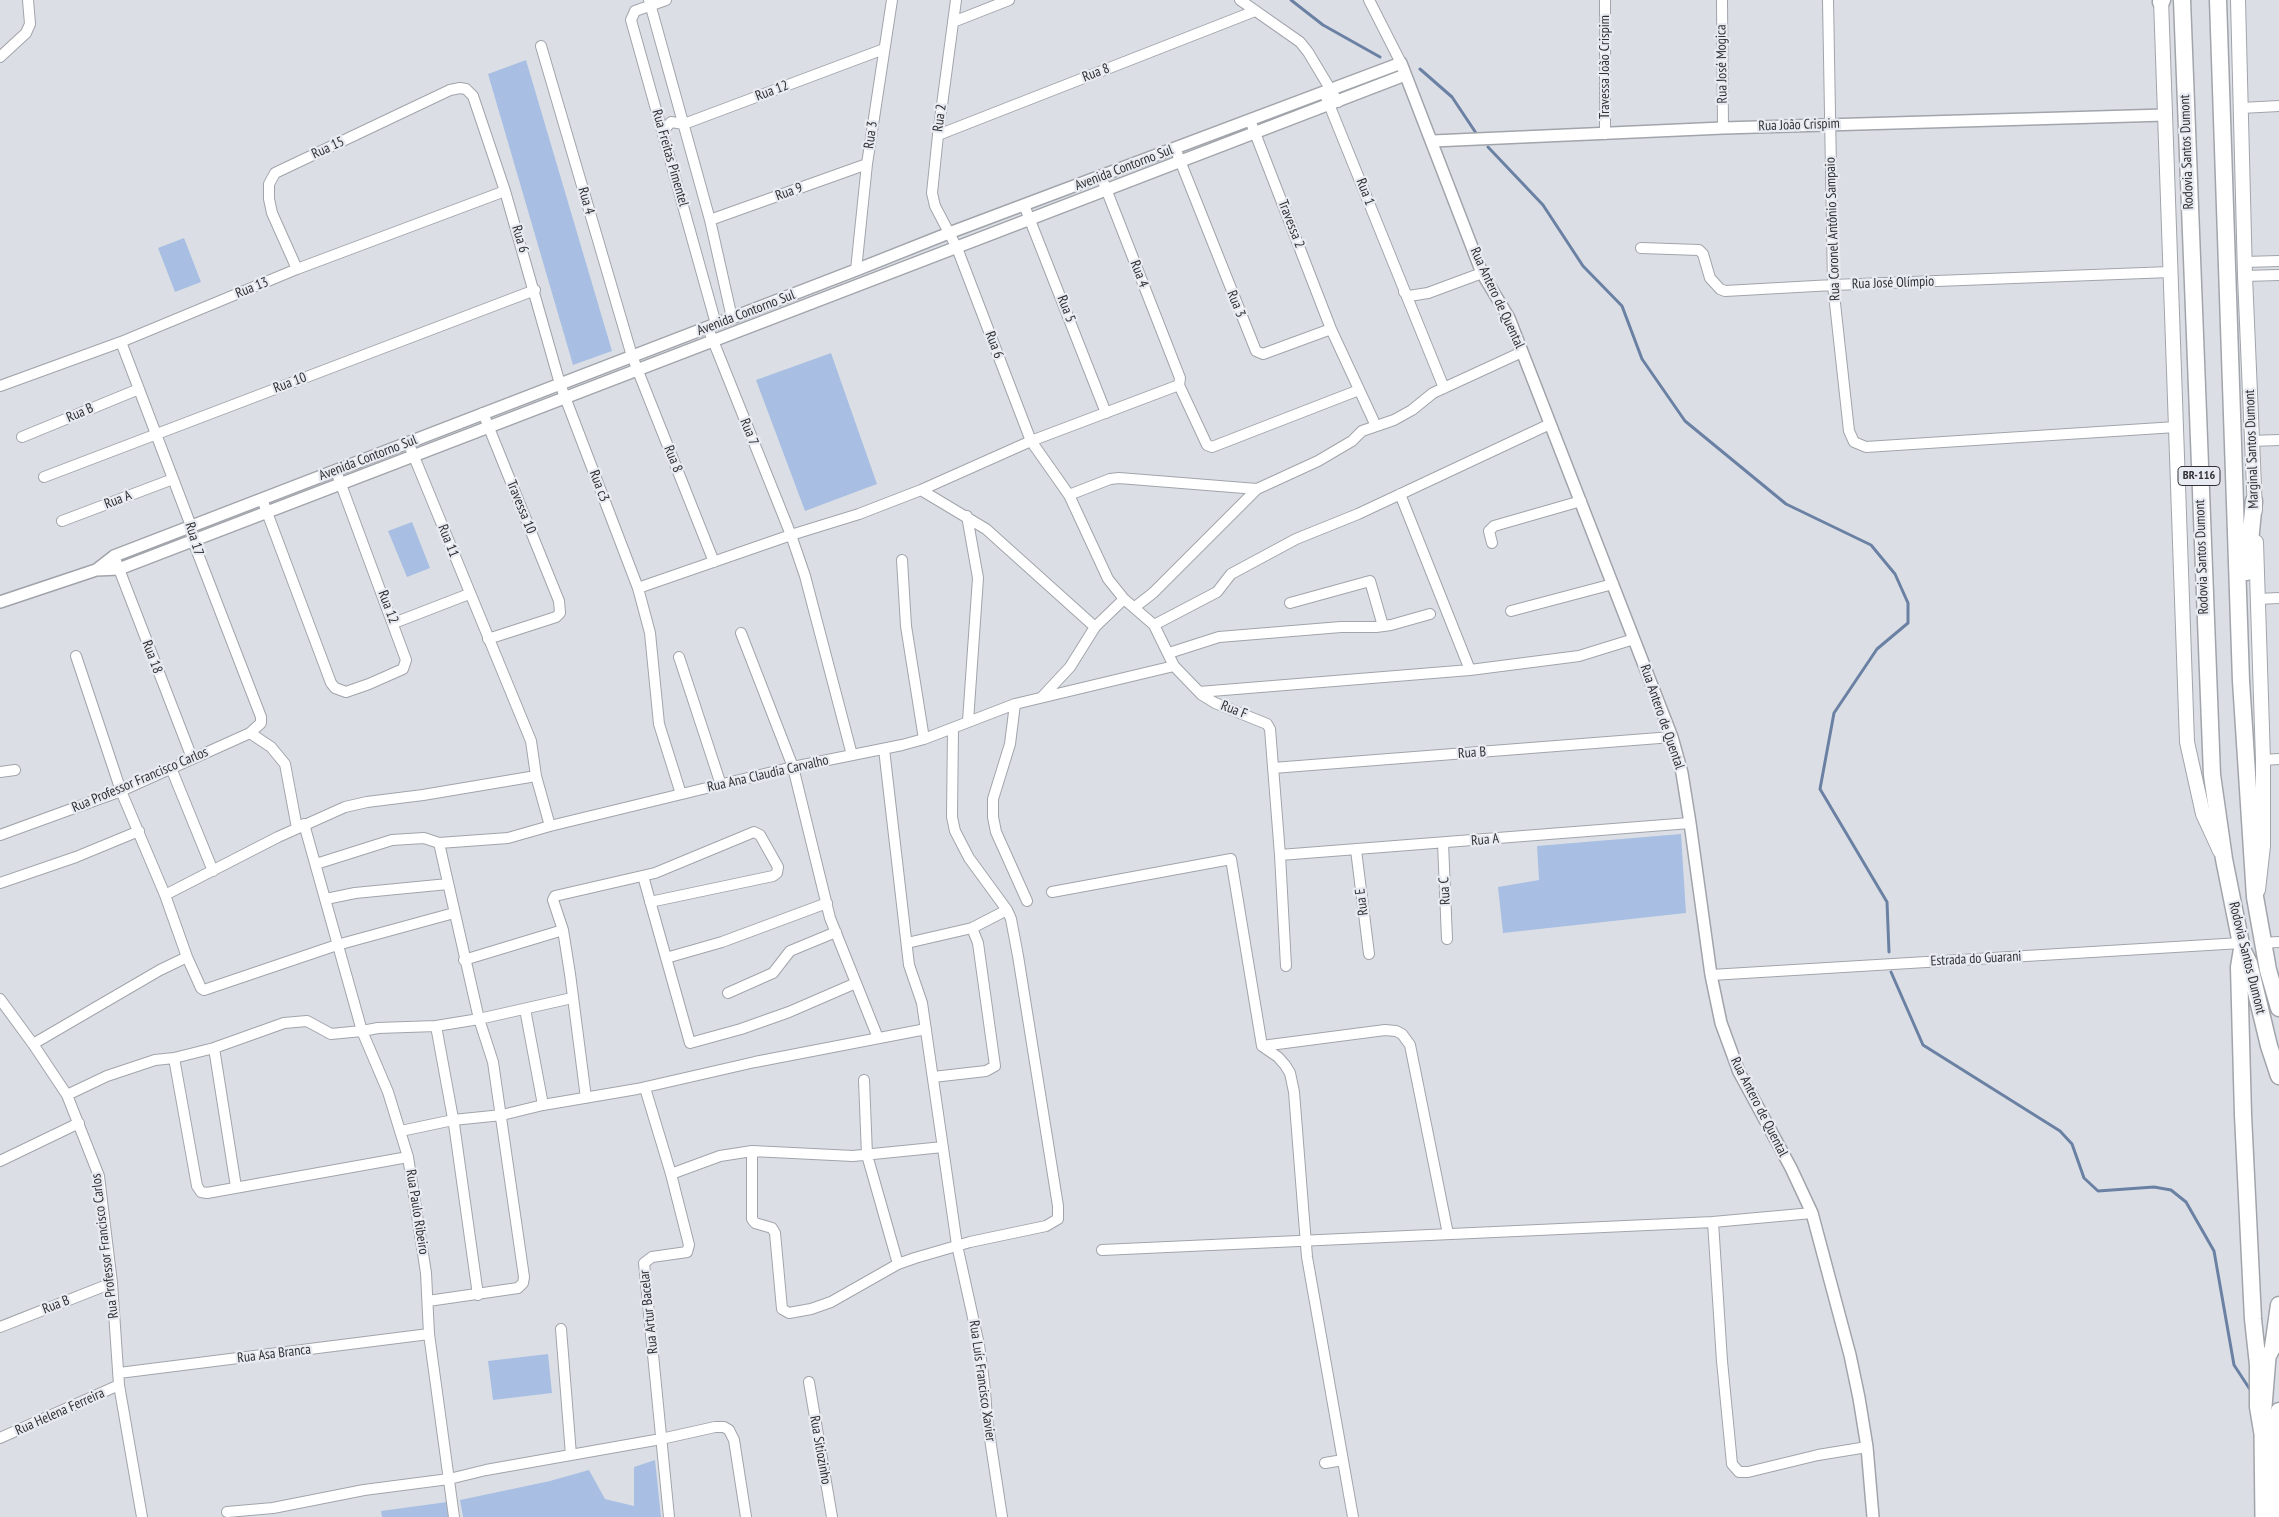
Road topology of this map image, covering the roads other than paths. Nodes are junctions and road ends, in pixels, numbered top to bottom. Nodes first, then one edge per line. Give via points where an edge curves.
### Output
1 (28, 0) edge
2 (666, 0) edge
3 (892, 0) edge
4 (956, 0) edge
5 (1009, 0) edge
6 (1240, 0) edge
7 (1369, 0) edge
8 (1605, 0) edge
9 (1722, 0) edge
10 (1828, 0) edge
11 (2182, 0) edge
12 (2218, 0) edge
13 (2238, 0) edge
14 (2161, 1) edge
15 (651, 3) edge
16 (1255, 11) junction
17 (953, 22) junction
18 (541, 46) dead end
19 (884, 49) junction
20 (0, 57) edge
21 (1401, 63) junction
22 (1405, 75) junction
23 (1328, 90) junction
24 (473, 96) joint
25 (1334, 103) junction
26 (2279, 106) edge
27 (2241, 108) junction
28 (2165, 115) junction
29 (1250, 120) junction
30 (684, 124) junction
31 (1830, 124) junction
32 (1723, 128) junction
33 (662, 130) junction
34 (1256, 134) junction
35 (1605, 134) junction
36 (938, 135) junction
37 (1433, 141) junction
38 (1175, 148) junction
39 (1180, 162) junction
40 (867, 164) junction
41 (1101, 176) junction
42 (505, 191) junction
43 (1107, 191) junction
44 (1024, 205) junction
45 (710, 220) junction
46 (1031, 220) junction
47 (949, 233) junction
48 (957, 248) junction
49 (1641, 248) dead end
50 (2279, 261) edge
51 (296, 269) junction
52 (2245, 269) junction
53 (856, 270) junction
54 (1482, 272) junction
55 (2170, 272) junction
56 (2279, 275) edge
57 (1833, 285) junction
58 (535, 290) junction
59 (1404, 292) junction
60 (732, 318) junction
61 (712, 326) junction
62 (1331, 329) junction
63 (121, 342) junction
64 (712, 342) junction
65 (1522, 352) junction
66 (632, 356) junction
67 (638, 370) junction
68 (560, 384) junction
69 (1179, 385) junction
70 (0, 386) edge
71 (139, 388) junction
72 (1444, 388) junction
73 (1359, 390) junction
74 (565, 398) junction
75 (484, 413) junction
76 (1106, 413) junction
77 (1550, 424) junction
78 (1376, 426) junction
79 (489, 427) junction
80 (2176, 427) junction
81 (157, 434) junction
82 (22, 437) dead end
83 (2279, 440) edge
84 (1031, 441) junction
85 (2251, 441) junction
86 (408, 442) junction
87 (414, 456) junction
88 (336, 471) junction
89 (44, 477) dead end
90 (173, 479) junction
91 (340, 484) junction
92 (921, 490) junction
93 (1258, 490) junction
94 (1400, 494) junction
95 (1069, 495) junction
96 (262, 499) junction
97 (1581, 501) junction
98 (2254, 501) junction
99 (267, 512) junction
100 (967, 516) junction
101 (62, 522) dead end
102 (191, 526) junction
103 (791, 535) junction
104 (193, 541) junction
105 (1492, 543) dead end
106 (114, 556) junction
107 (902, 560) dead end
108 (714, 562) junction
109 (119, 569) junction
110 (96, 570) junction
111 (1613, 584) junction
112 (638, 588) junction
113 (469, 594) junction
114 (2279, 598) edge
115 (1124, 599) junction
116 (2258, 600) junction
117 (0, 602) edge
118 (1290, 603) dead end
119 (1135, 606) junction
120 (1511, 611) dead end
121 (1430, 614) dead end
122 (394, 623) junction
123 (1154, 625) junction
124 (1383, 626) junction
125 (1095, 627) junction
126 (741, 633) dead end
127 (1634, 639) junction
128 (488, 640) junction
129 (1169, 653) junction
130 (76, 656) dead end
131 (679, 657) dead end
132 (1174, 666) junction
133 (1470, 670) junction
134 (2240, 681) junction
135 (1199, 692) junction
136 (1041, 698) junction
137 (1015, 704) junction
138 (968, 721) junction
139 (953, 728) junction
140 (250, 733) junction
141 (1672, 738) junction
142 (924, 739) junction
143 (884, 748) junction
144 (852, 755) junction
145 (192, 758) junction
146 (2279, 759) edge
147 (2263, 760) junction
148 (793, 767) junction
149 (171, 768) junction
150 (1273, 768) junction
151 (15, 770) dead end
152 (0, 772) edge
153 (536, 776) junction
154 (721, 784) junction
155 (121, 791) junction
156 (681, 794) junction
157 (1690, 823) junction
158 (300, 826) junction
159 (550, 826) junction
160 (138, 831) junction
161 (0, 835) edge
162 (1443, 843) junction
163 (439, 844) junction
164 (1356, 850) junction
165 (1280, 855) junction
166 (2224, 859) junction
167 (316, 864) junction
168 (213, 871) junction
169 (643, 876) junction
170 (0, 884) edge
171 (448, 884) junction
172 (1052, 892) dead end
173 (165, 895) junction
174 (2255, 897) junction
175 (326, 899) junction
176 (1027, 901) dead end
177 (650, 902) junction
178 (827, 903) junction
179 (1007, 910) junction
180 (454, 913) junction
181 (972, 928) junction
182 (563, 930) junction
183 (836, 932) junction
184 (1447, 939) dead end
185 (2279, 942) edge
186 (907, 943) junction
187 (338, 945) junction
188 (2242, 946) junction
189 (2264, 949) junction
190 (1369, 954) dead end
191 (187, 958) junction
192 (666, 958) junction
193 (464, 960) junction
194 (1286, 966) dead end
195 (2279, 972) edge
196 (1711, 975) junction
197 (856, 983) junction
198 (728, 993) dead end
199 (572, 998) junction
200 (0, 999) edge
201 (2279, 1008) edge
202 (525, 1009) junction
203 (479, 1019) junction
204 (436, 1026) junction
205 (926, 1029) junction
206 (362, 1031) junction
207 (878, 1038) junction
208 (33, 1044) junction
209 (1262, 1046) junction
210 (214, 1048) junction
211 (174, 1058) junction
212 (2279, 1076) edge
213 (933, 1077) junction
214 (864, 1080) dead end
215 (645, 1088) junction
216 (67, 1095) junction
217 (586, 1098) junction
218 (542, 1105) junction
219 (502, 1115) junction
220 (453, 1120) junction
221 (79, 1123) junction
222 (401, 1131) junction
223 (943, 1147) junction
224 (752, 1150) junction
225 (867, 1155) junction
226 (408, 1157) junction
227 (0, 1161) edge
228 (671, 1174) junction
229 (236, 1187) junction
230 (1812, 1213) junction
231 (1713, 1222) junction
232 (1448, 1234) junction
233 (1307, 1241) junction
234 (957, 1246) junction
235 (1102, 1250) dead end
236 (898, 1264) junction
237 (112, 1283) junction
238 (478, 1295) junction
239 (428, 1301) junction
240 (2279, 1304) edge
241 (0, 1327) edge
242 (561, 1329) dead end
243 (430, 1334) junction
244 (2273, 1347) joint
245 (118, 1373) junction
246 (809, 1382) dead end
247 (120, 1385) junction
248 (2279, 1411) edge
249 (2268, 1433) junction
250 (0, 1438) edge
251 (662, 1439) junction
252 (1867, 1448) junction
253 (571, 1455) junction
254 (1343, 1460) junction
255 (1325, 1463) dead end
256 (449, 1479) junction
257 (227, 1512) dead end
258 (142, 1517) edge
259 (454, 1517) edge
260 (669, 1517) edge
261 (746, 1517) edge
262 (832, 1517) edge
263 (1002, 1517) edge
264 (1353, 1517) edge
265 (1873, 1517) edge
266 (2263, 1517) edge
267 (2275, 1517) edge

1 - 20 street via 30,24 23,38
2 - 15 street
3 - 19 street, Rua 3
4 - 17 street, Rua 2
5 - 17 street
6 - 16 street, Rua 1
7 - 21 street, Rua Antero de Quental
8 - 35 street, Travessa João Crispim
9 - 32 street, Rua José Mogica
10 - 31 street, Rua Coronel Antônio Sampaio
11 - 166 highway, Rodovia Santos Dumont / BR-116 via 2210,741
12 - 134 highway, Rodovia Santos Dumont / BR-116
13 - 27 main road, Marginal Santos Dumont / BR-116
14 - 28 main road, BR-116
15 - 30 street, Rua Freitas Pimentel
15 - 33 street, Rua Freitas Pimentel via 635,11 631,20
16 - 23 street, Rua 1 via 1300,42
16 - 36 street, Rua 8
17 - 36 street, Rua 2
18 - 66 street, Rua 4
19 - 30 street, Rua 12
19 - 40 street, Rua 3
21 - 22 street, Rua Antero de Quental
21 - 23 street, Avenida Contorno Sul
22 - 25 street, Avenida Contorno Sul
22 - 37 street, Rua Antero de Quental
23 - 25 street, Rua 1
23 - 29 street, Avenida Contorno Sul
24 - 42 street, Rua 6
24 - 51 street, Rua 15 via 466,89 450,90 275,173 269,184 268,199
25 - 34 street, Avenida Contorno Sul
25 - 59 street, Rua 1
26 - 27 street
27 - 52 main road, Marginal Santos Dumont / BR-116
28 - 31 street, Rua João Crispim
28 - 55 main road, BR-116
29 - 34 street, Travessa 2
29 - 38 street, Avenida Contorno Sul
30 - 33 street, Rua 12 via 671,122
30 - 45 street, Rua Freitas Pimentel
31 - 32 street, Rua João Crispim
31 - 57 street, Rua Coronel Antônio Sampaio
32 - 35 street, Rua João Crispim
33 - 61 street, Rua Freitas Pimentel
34 - 39 street, Avenida Contorno Sul
34 - 62 street, Travessa 2
35 - 37 street, Rua João Crispim
36 - 47 street, Rua 2 via 932,193 934,206
37 - 54 street, Rua Antero de Quental
38 - 39 street, Rua 3
38 - 41 street, Avenida Contorno Sul
39 - 43 street, Avenida Contorno Sul
39 - 62 street, Rua 3 via 1257,353 1263,354
40 - 45 street, Rua 9
40 - 53 street, Rua 3
41 - 43 street, Rua 4
41 - 44 street, Avenida Contorno Sul
42 - 51 street, Rua 13
42 - 58 street, Rua 6
43 - 46 street, Avenida Contorno Sul
43 - 69 street, Rua 4
44 - 46 street, Rua 5
44 - 47 street, Avenida Contorno Sul
45 - 60 street, Rua Freitas Pimentel
46 - 48 street, Avenida Contorno Sul
46 - 76 street, Rua 5
47 - 48 street, Rua 2
47 - 53 street, Avenida Contorno Sul
48 - 64 street, Avenida Contorno Sul
48 - 84 street, Rua 6
49 - 57 street, Rua José Olímpio via 1699,250 1710,278 1725,292
50 - 52 street
51 - 63 street, Rua 13
52 - 56 street
52 - 85 main road, Marginal Santos Dumont / BR-116
53 - 60 street, Avenida Contorno Sul
54 - 59 street via 1428,293 1409,296
54 - 65 street, Rua Antero de Quental via 1508,318
55 - 57 street, Rua José Olímpio
55 - 80 main road, BR-116
57 - 80 street, Rua Coronel Antônio Sampaio via 1849,430 1854,442 1866,447
58 - 68 street, Rua 6
58 - 81 street, Rua 10
59 - 72 street, Rua 1
60 - 61 street, Avenida Contorno Sul
61 - 64 street, Rua 7
61 - 66 street, Avenida Contorno Sul
62 - 73 street, Travessa 2
63 - 70 street, Rua 13
63 - 71 street, Rua 17
64 - 67 street, Avenida Contorno Sul
64 - 103 street, Rua 7
65 - 72 street
65 - 77 street, Rua Antero de Quental
66 - 67 street, Rua 8
66 - 68 street, Avenida Contorno Sul
67 - 74 street, Avenida Contorno Sul
67 - 108 street, Rua 8
68 - 74 street, Rua c3
68 - 75 street, Avenida Contorno Sul
69 - 73 street, Rua 4 via 1207,445 1212,447
69 - 76 street
71 - 81 street, Rua 17
71 - 82 street, Rua B
72 - 78 street via 1412,410
73 - 78 street, Travessa 2
74 - 79 street, Avenida Contorno Sul
74 - 112 street, Rua c3
75 - 79 street, Travessa 10
75 - 86 street, Avenida Contorno Sul
76 - 84 street
77 - 94 street
77 - 97 street, Rua Antero de Quental
78 - 93 street via 1362,431 1352,441 1318,461
79 - 87 street, Avenida Contorno Sul
79 - 128 street, Travessa 10 via 559,601 560,613
80 - 166 main road, BR-116 via 2187,742 2204,814
81 - 89 street, Rua 10
81 - 90 street, Rua 17
83 - 85 street
84 - 92 street
84 - 95 street, Rua 6
85 - 98 main road, Marginal Santos Dumont / BR-116
86 - 87 street, Rua 11
86 - 88 street, Avenida Contorno Sul
87 - 91 street, Avenida Contorno Sul
87 - 113 street, Rua 11
88 - 91 street, Rua 12
88 - 96 street, Avenida Contorno Sul
90 - 101 street, Rua A
90 - 102 street, Rua 17
91 - 99 street, Avenida Contorno Sul
91 - 122 street, Rua 12
92 - 100 street
92 - 103 street
93 - 95 street via 1119,478
93 - 119 street via 1153,593
94 - 123 street via 1245,565 1231,574 1217,592
94 - 133 street
95 - 115 street, Rua F via 1108,579
96 - 99 street
96 - 102 street, Avenida Contorno Sul
97 - 105 street via 1494,526 1489,531
97 - 111 street, Rua Antero de Quental
98 - 116 main road, Marginal Santos Dumont / BR-116
98 - 134 highway via 2247,561 2248,651
99 - 104 street, Avenida Contorno Sul
99 - 122 street, Rua 12 via 335,688 346,692 403,669 406,660
100 - 125 street via 998,539
100 - 138 street via 978,578
102 - 104 street, Rua 17
102 - 106 street, Avenida Contorno Sul
103 - 108 street
103 - 144 street, Rua 7 via 805,576
104 - 109 street, Avenida Contorno Sul
104 - 140 street, Rua 17 via 261,717 259,726
106 - 109 street, Rua 18
106 - 110 street, Avenida Contorno Sul
107 - 142 street via 906,626
108 - 112 street
109 - 110 street, Avenida Contorno Sul
109 - 145 street, Rua 18
110 - 117 street, Avenida Contorno Sul
111 - 120 street
111 - 127 street, Rua Antero de Quental
112 - 156 street, Rua c3 via 650,633 659,724
113 - 122 street
113 - 128 street, Rua 11
114 - 116 street
115 - 119 street, Rua F
115 - 125 street
116 - 147 main road, Marginal Santos Dumont / BR-116
118 - 124 street via 1370,581
119 - 123 street, Rua F
121 - 124 street
123 - 129 street, Rua F
124 - 129 street via 1219,636
125 - 136 street via 1070,667
126 - 148 street
127 - 133 street via 1579,656
127 - 141 street, Rua Antero de Quental
128 - 153 street via 531,741
129 - 132 street, Rua F
130 - 155 street
131 - 154 street
132 - 135 street, Rua F
132 - 136 street, Rua Ana Claudia Carvalho
133 - 135 street
134 - 174 highway, Rodovia Santos Dumont / BR-116
135 - 150 street, Rua F via 1267,724 1271,734
136 - 137 street, Rua Ana Claudia Carvalho
137 - 138 street, Rua Ana Claudia Carvalho
137 - 176 street via 1010,744 993,799 993,817 996,832
138 - 139 street, Rua Ana Claudia Carvalho
139 - 142 street, Rua Ana Claudia Carvalho
139 - 179 street via 952,817 955,831 969,858
140 - 145 street, Rua Professor Francisco Carlos
140 - 158 street, Rua Paulo Ribeiro via 272,747 285,764
141 - 150 street, Rua B
141 - 157 street, Rua Antero de Quental via 1682,773
142 - 143 street, Rua Ana Claudia Carvalho
143 - 144 street, Rua Ana Claudia Carvalho
143 - 186 street, Rua Luís Francisco Xavier
144 - 148 street, Rua Ana Claudia Carvalho
145 - 149 street, Rua Professor Francisco Carlos
146 - 147 street
147 - 174 main road, Marginal Santos Dumont / BR-116 via 2262,870
148 - 154 street, Rua Ana Claudia Carvalho
148 - 178 street
149 - 155 street, Rua Professor Francisco Carlos
149 - 168 street
150 - 165 street, Rua F
151 - 152 street
153 - 158 street via 366,802
153 - 159 street
154 - 156 street, Rua Ana Claudia Carvalho
155 - 160 street
155 - 161 street, Rua Professor Francisco Carlos
156 - 159 street, Rua Ana Claudia Carvalho
157 - 162 street, Rua A
157 - 196 street, Rua Antero de Quental
158 - 167 street, Rua Paulo Ribeiro
158 - 168 street
159 - 163 street, Rua Ana Claudia Carvalho via 508,838
160 - 170 street
160 - 173 street
162 - 164 street, Rua A
162 - 184 street, Rua C
163 - 167 street, Rua Ana Claudia Carvalho via 424,838 392,840
163 - 171 street
164 - 165 street, Rua A
164 - 190 street, Rua E
165 - 194 street, Rua F
166 - 188 highway, Rodovia Santos Dumont / BR-116
167 - 175 street, Rua Paulo Ribeiro
168 - 173 street
169 - 177 street
169 - 177 street via 754,832 760,835 778,867 773,876
169 - 182 street via 555,896 553,900
171 - 175 street
171 - 180 street
172 - 209 street via 1231,859
173 - 191 street
174 - 189 highway, Rodovia Santos Dumont / BR-116
175 - 187 street, Rua Paulo Ribeiro
177 - 192 street
178 - 183 street
178 - 192 street via 722,942
179 - 181 street
179 - 234 street via 1018,956 1058,1219 1046,1226
180 - 187 street
180 - 193 street
181 - 186 street
181 - 213 street via 978,943 995,1066 986,1071
182 - 193 street
182 - 199 street
183 - 197 street
183 - 198 street via 790,951 773,973
185 - 189 street
186 - 205 street, Rua Luís Francisco Xavier via 909,965 922,1003
187 - 191 street via 204,990
187 - 206 street, Rua Paulo Ribeiro
188 - 196 street, Estrada do Guarani
188 - 212 highway, Rodovia Santos Dumont / BR-116
188 - 249 highway via 2239,967 2253,1319 2258,1407
189 - 195 highway
189 - 201 highway, Rodovia Santos Dumont / BR-116
191 - 208 street via 160,970
192 - 197 street via 690,1043 789,1012
193 - 203 street
196 - 230 street, Rua Antero de Quental via 1721,1023 1739,1072
197 - 207 street
199 - 202 street
199 - 217 street
200 - 208 street, Rua Professor Francisco Carlos
202 - 203 street
202 - 218 street
203 - 204 street
203 - 219 street via 494,1062
204 - 206 street
204 - 220 street
205 - 207 street
205 - 213 street, Rua Luís Francisco Xavier
206 - 210 street via 330,1034 299,1020
206 - 222 street, Rua Paulo Ribeiro
207 - 215 street
208 - 216 street, Rua Professor Francisco Carlos
209 - 232 street via 1385,1030 1402,1034 1410,1045
209 - 233 street via 1285,1065 1292,1082
210 - 211 street
210 - 229 street
211 - 216 street via 155,1060 107,1076
211 - 229 street via 198,1189 207,1193
213 - 223 street, Rua Luís Francisco Xavier
214 - 225 street
215 - 217 street
215 - 228 street, Rua Artur Bacelar
216 - 221 street, Rua Professor Francisco Carlos
217 - 218 street
218 - 219 street
219 - 220 street
219 - 238 street via 523,1283 518,1288
220 - 222 street
220 - 238 street
221 - 227 street
221 - 237 street, Rua Professor Francisco Carlos via 99,1176
222 - 226 street, Rua Paulo Ribeiro
223 - 225 street
223 - 234 street, Rua Luís Francisco Xavier
224 - 225 street
224 - 228 street via 720,1156
224 - 236 street via 752,1217 755,1223 772,1228 776,1236 784,1310 806,1310 831,1302
225 - 236 street
226 - 229 street
226 - 239 street, Rua Paulo Ribeiro
228 - 251 street, Rua Artur Bacelar via 689,1249 680,1254 649,1258 644,1263
230 - 231 street
230 - 252 street, Rua Antero de Quental via 1850,1355
231 - 232 street
231 - 252 street via 1732,1464 1739,1472 1748,1472 1818,1455
232 - 233 street
233 - 235 street
233 - 254 street via 1307,1257
234 - 236 street
234 - 263 street, Rua Luís Francisco Xavier via 979,1345
237 - 241 street, Rua B
237 - 245 street, Rua Professor Francisco Carlos
238 - 239 street
239 - 243 street, Rua Paulo Ribeiro
240 - 244 highway
242 - 253 street
243 - 245 street, Rua Asa Branca
243 - 256 street, Rua Paulo Ribeiro
244 - 249 main road via 2268,1357
245 - 247 street, Rua Professor Francisco Carlos
246 - 262 street, Rua Sitiozinho
247 - 250 street, Rua Helena Ferreira
247 - 258 street, Rua Professor Francisco Carlos
248 - 249 highway
249 - 266 main road
249 - 267 main road
251 - 253 street
251 - 260 street, Rua Artur Bacelar
251 - 261 street via 706,1429 724,1427 729,1430 734,1440
252 - 265 street, Rua Antero de Quental
253 - 256 street
254 - 255 street
254 - 264 street
256 - 257 street via 364,1490 273,1508
256 - 259 street, Rua Paulo Ribeiro

